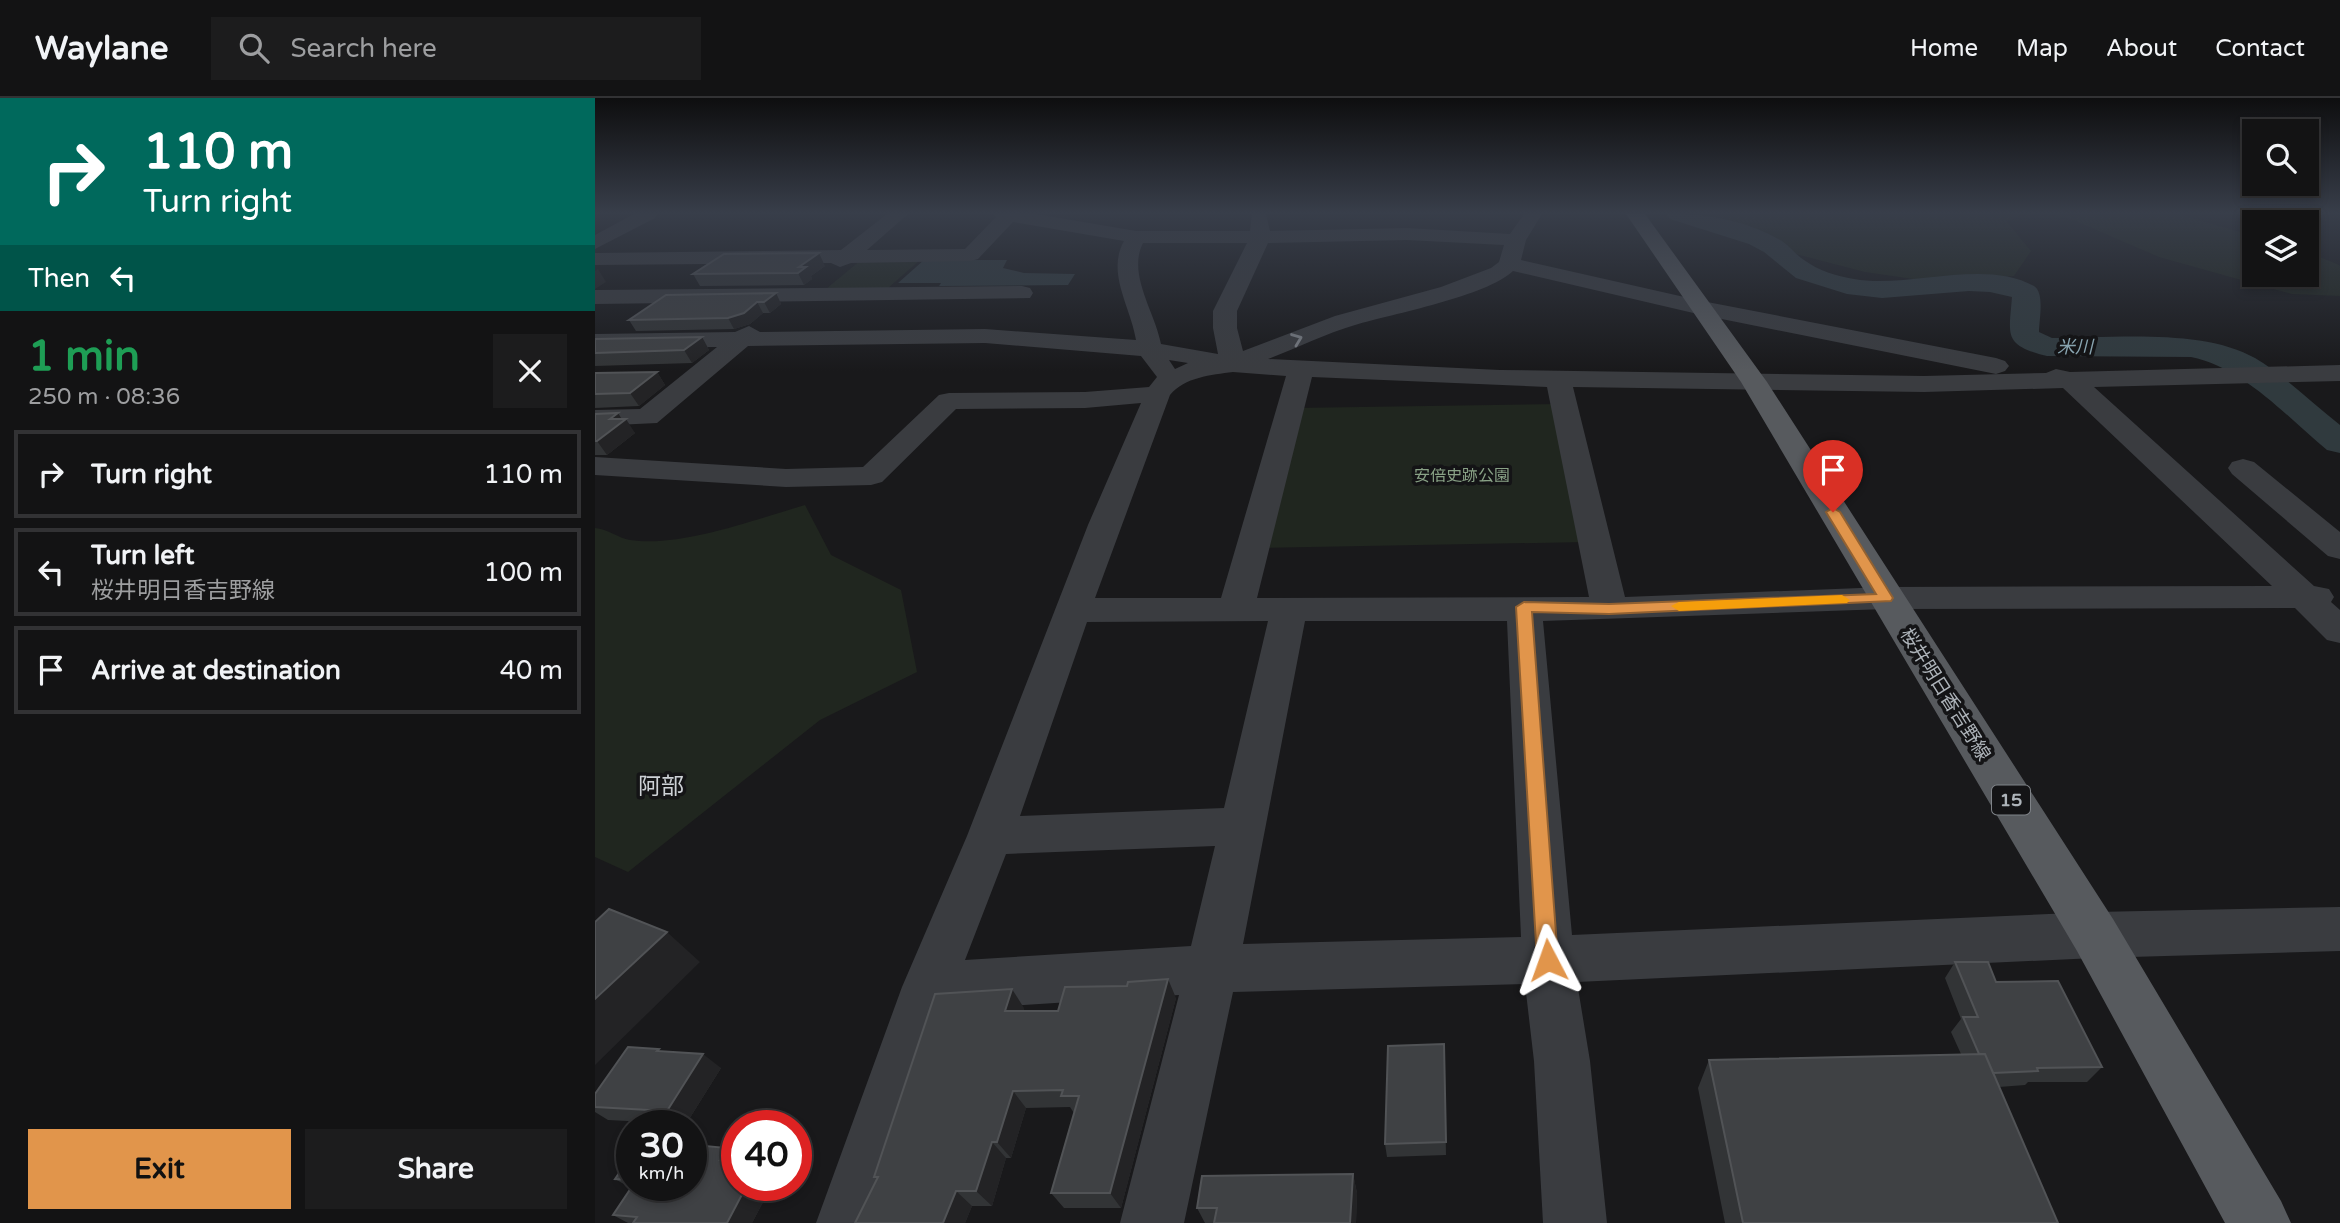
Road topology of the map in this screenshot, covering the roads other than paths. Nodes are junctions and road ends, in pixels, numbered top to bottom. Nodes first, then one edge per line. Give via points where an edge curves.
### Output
1 (833, 266) edge
2 (1127, 266) edge
3 (1246, 266) edge
4 (1506, 266) edge
5 (1520, 266) edge
6 (1672, 266) edge
7 (797, 295) junction
8 (595, 297) edge
9 (1702, 308) junction
10 (985, 336) junction
11 (742, 339) junction
12 (595, 341) edge
13 (1150, 349) junction
14 (1233, 363) junction
15 (1301, 369) junction
16 (2340, 373) edge
17 (701, 374) junction
18 (658, 376) edge
19 (1558, 378) junction
20 (2070, 380) junction
21 (1754, 382) junction
22 (1161, 389) junction
23 (595, 418) edge
24 (595, 466) edge
25 (2243, 468) dead end
26 (2340, 550) edge
27 (2340, 596) edge
28 (2304, 597) junction
29 (1886, 598) junction
30 (1524, 607) junction
31 (1236, 608) junction
32 (1609, 609) junction
33 (1072, 610) junction
34 (1289, 610) junction
35 (2340, 631) edge
36 (1243, 826) junction
37 (991, 836) junction
38 (2340, 929) edge
39 (2095, 935) junction
40 (1548, 960) junction
41 (1212, 969) junction
42 (928, 986) junction
43 (848, 1223) edge
44 (1152, 1223) edge
45 (1575, 1223) edge
46 (2259, 1223) edge

1 - 7 street
2 - 13 street
3 - 14 street via 1225,311
14 -> 4 street via 1343,321 1449,292 1499,274
5 - 9 street
6 - 9 main road, 桜井明日香吉野線 / 15
7 - 8 street
7 - 10 street via 1022,293
7 - 11 street
9 - 20 street
9 - 21 main road, 桜井明日香吉野線 / 15
10 - 11 street
10 - 13 street
11 - 12 street
11 - 17 street
13 - 14 street
13 - 22 street via 1163,369
14 - 15 street
14 - 22 street via 1193,370
15 - 19 street
15 - 31 street
16 - 20 street
17 - 18 street
17 - 23 street via 647,417
19 - 21 street
19 - 32 street
20 - 21 street
20 - 28 street
21 - 29 main road, 桜井明日香吉野線 / 15
22 - 24 street via 1085,400 950,401 871,476 786,478
22 - 33 street
25 - 26 street
27 - 28 street
28 - 29 street
28 - 35 street
29 - 32 street
29 - 39 main road, 桜井明日香吉野線 / 15
30 - 32 street
30 - 34 street
30 - 40 street
31 - 33 street
31 - 34 street
33 - 37 street
34 - 36 street
36 - 37 street
36 - 41 street
37 - 42 street
38 - 39 street
39 - 40 street
39 - 46 main road, 桜井明日香吉野線 / 15
40 - 41 street
40 - 45 street via 1562,1061
41 - 42 street
41 - 44 street
42 - 43 street

